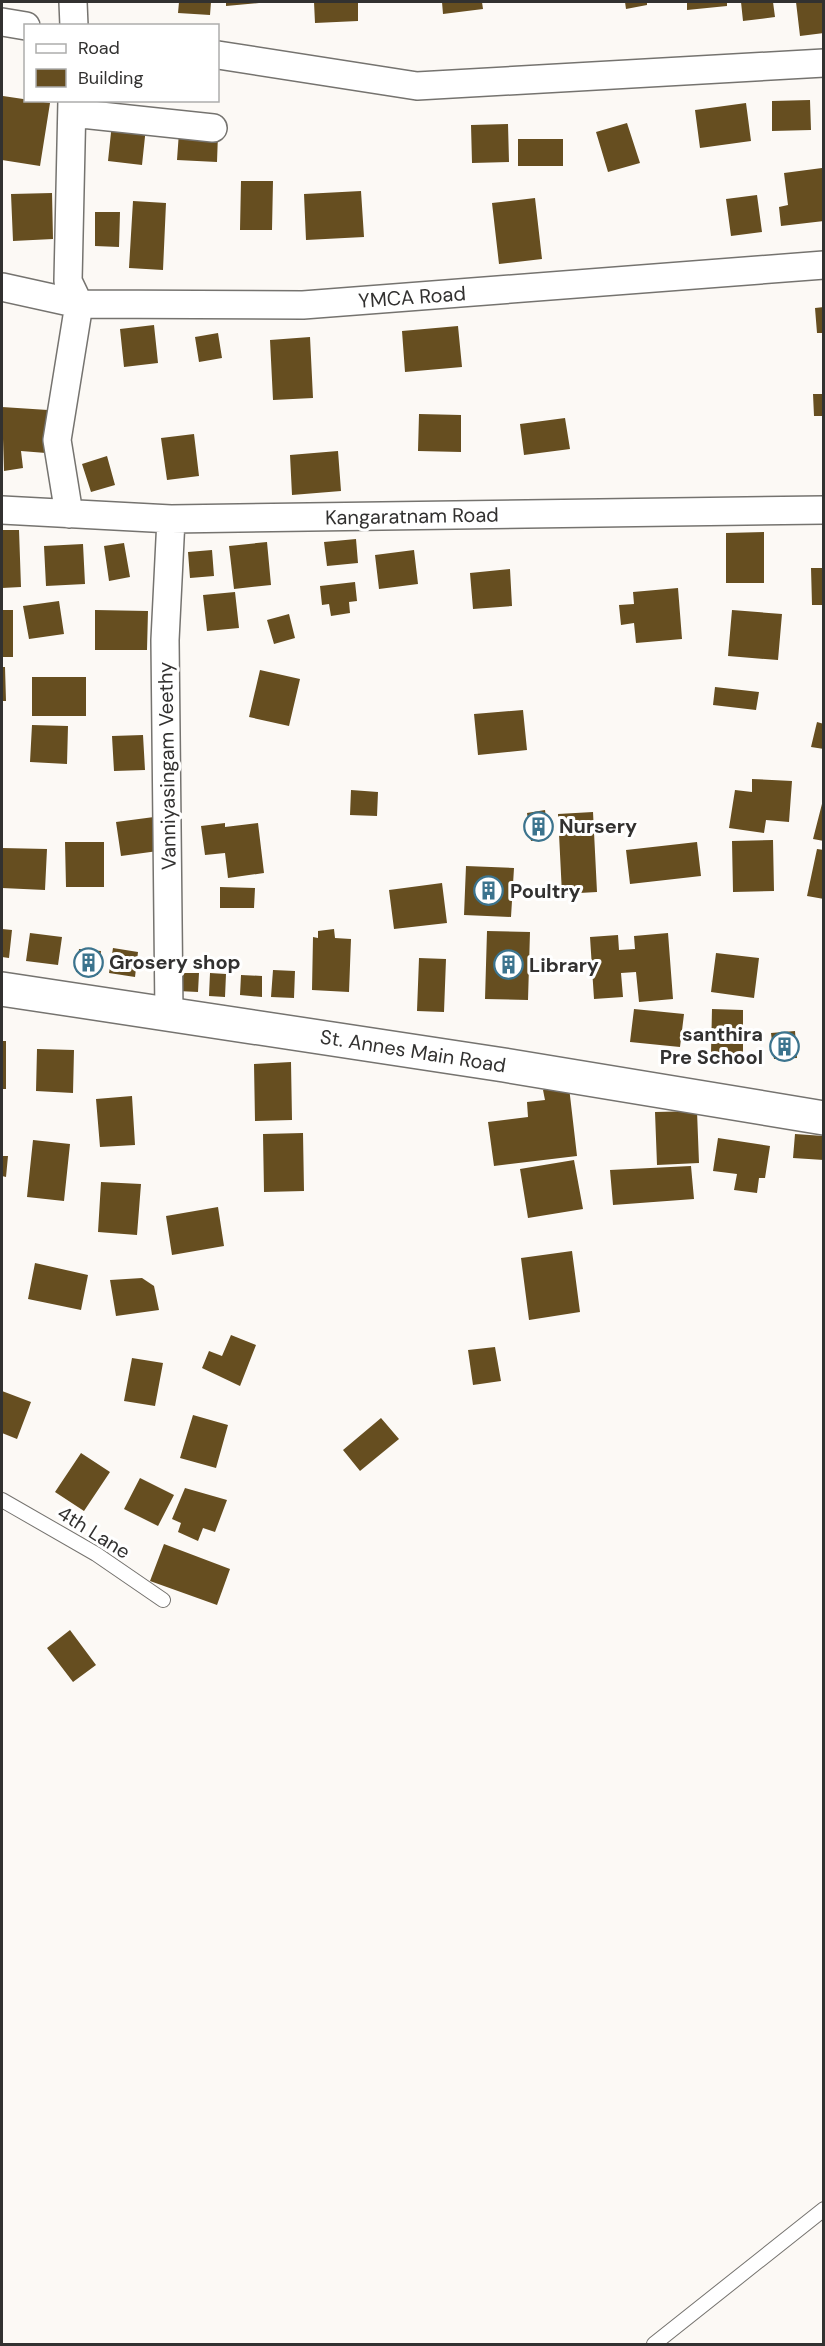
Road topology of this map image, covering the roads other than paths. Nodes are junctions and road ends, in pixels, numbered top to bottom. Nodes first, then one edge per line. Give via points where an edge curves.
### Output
1 (73, 2) edge
2 (2, 22) edge
3 (74, 24) edge
4 (24, 26) edge
5 (219, 55) edge
6 (824, 63) edge
7 (72, 107) edge
8 (213, 128) dead end
9 (824, 265) edge
10 (2, 287) edge
11 (79, 304) junction
12 (2, 510) edge
13 (824, 510) edge
14 (69, 514) junction
15 (171, 519) junction
16 (2, 989) edge
17 (169, 1014) junction
18 (824, 1118) edge
19 (2, 1500) edge
20 (163, 1600) dead end
21 (824, 2209) edge
22 (654, 2344) edge

1 - 3 street
2 - 4 street
5 - 6 street via 417,86
7 - 8 street
7 - 11 street via 68,280
9 - 11 street, YMCA Road via 303,305
10 - 11 street, YMCA Road
11 - 14 street via 57,440
12 - 14 street, Kangaratnam Road
13 - 15 street, Kangaratnam Road
14 - 15 street, Kangaratnam Road
15 - 17 street, Vanniyasingam Veethy via 165,640
16 - 17 street, St. Annes Main Road
17 - 18 street, St. Annes Main Road
19 - 20 lane, 4th Lane via 96,1554
21 - 22 lane

